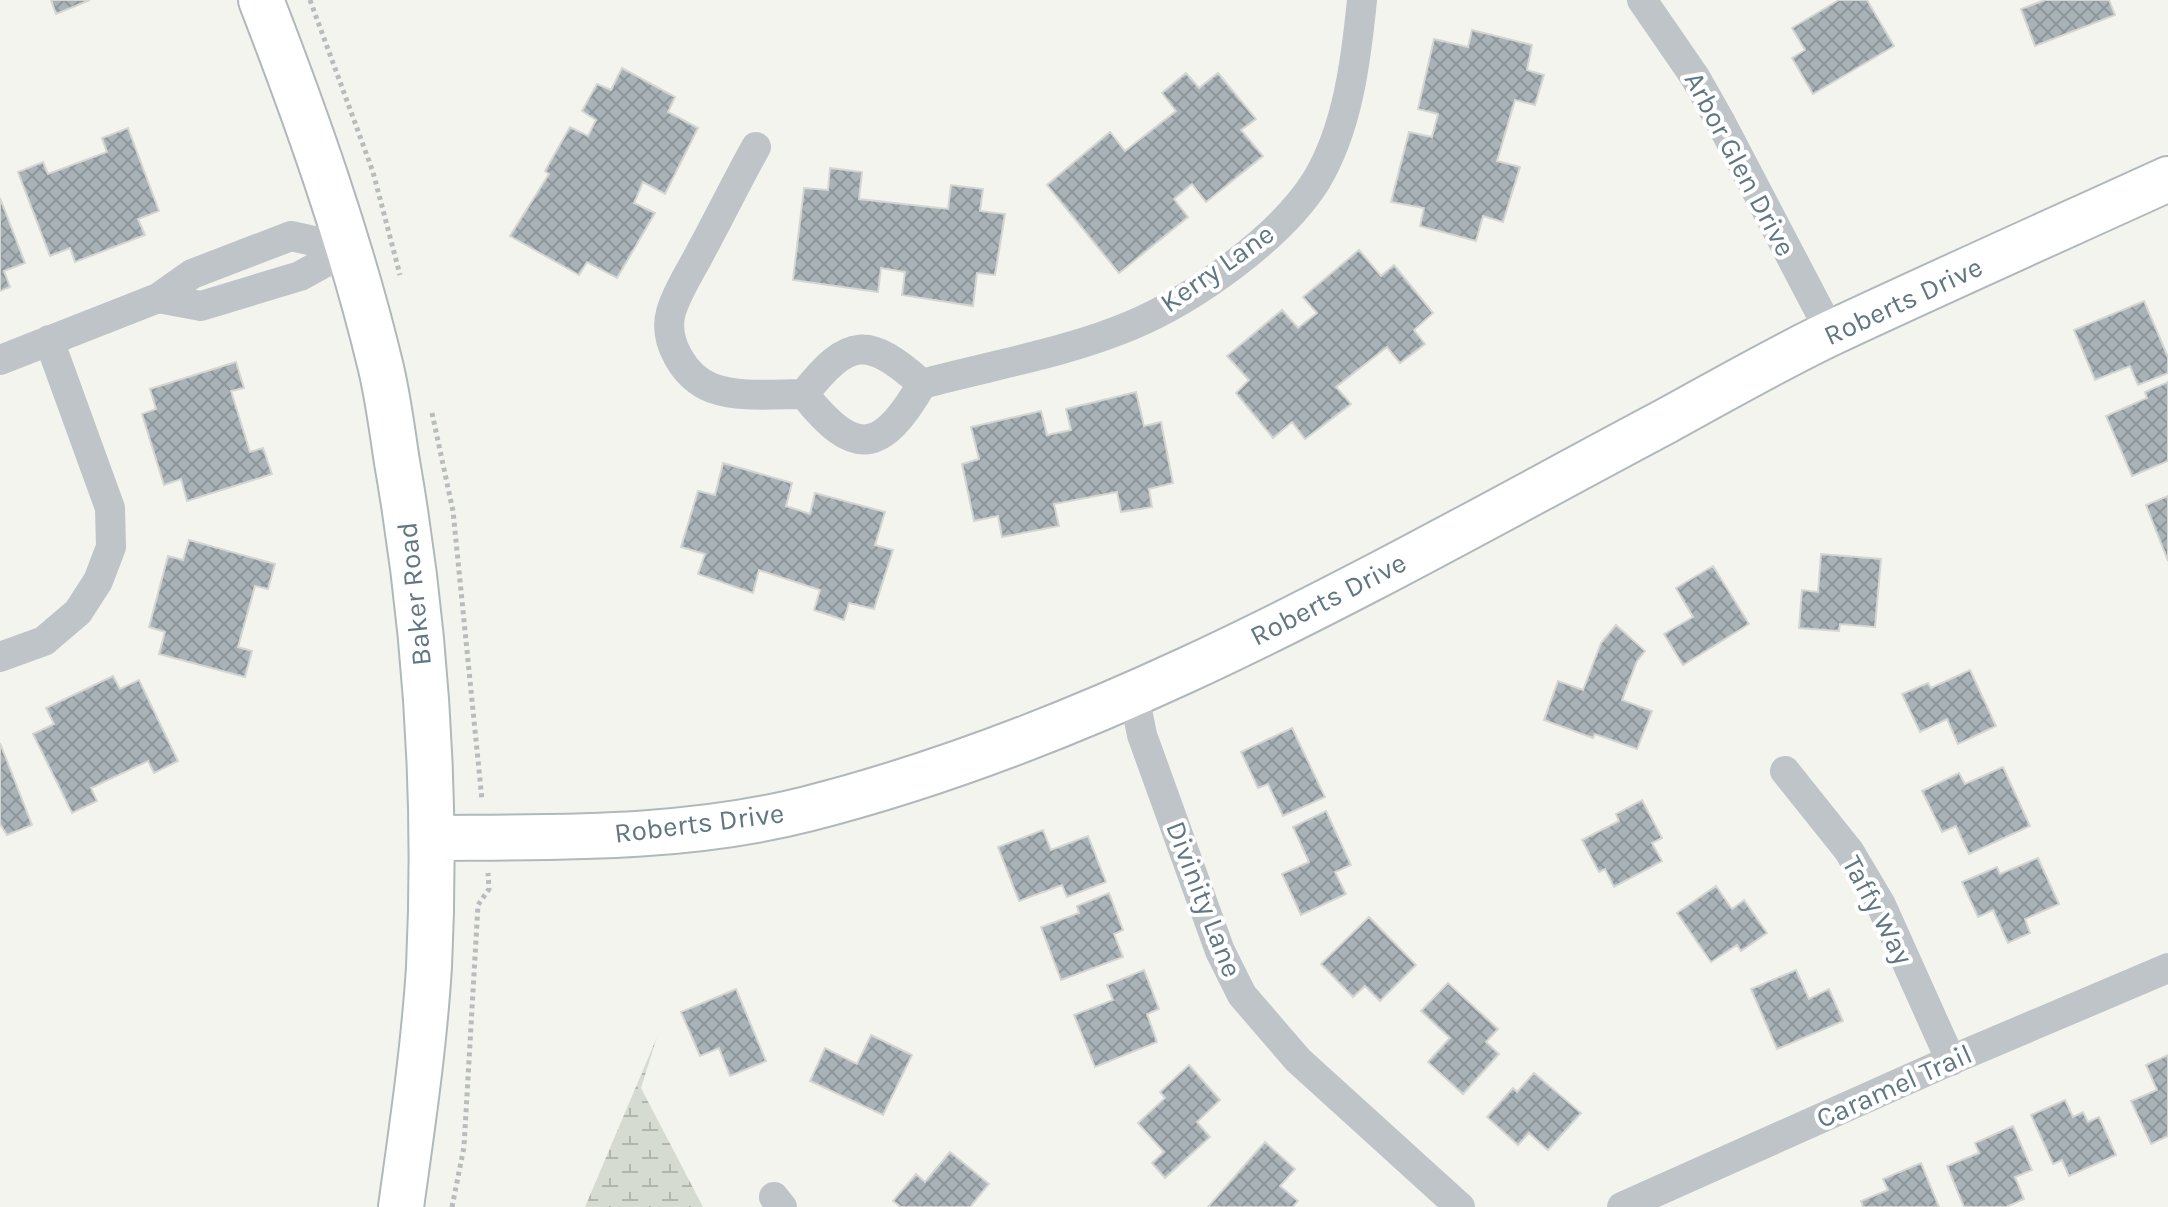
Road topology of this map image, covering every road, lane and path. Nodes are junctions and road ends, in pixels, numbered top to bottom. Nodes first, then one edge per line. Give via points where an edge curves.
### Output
1 (261, 0) edge
2 (1362, 0) edge
3 (1642, 0) edge
4 (756, 147) dead end
5 (2168, 179) edge
6 (349, 249) junction
7 (1831, 333) junction
8 (49, 340) junction
9 (0, 360) edge
10 (922, 384) junction
11 (804, 394) junction
12 (0, 657) edge
13 (1134, 695) junction
14 (1785, 771) dead end
15 (432, 838) junction
16 (2168, 968) edge
17 (1951, 1061) junction
18 (401, 1207) edge
19 (1460, 1207) edge
20 (1622, 1207) edge

1 - 6 street, Baker Road
2 - 10 street, Kerry Lane via 1342,119 1316,180 1274,233 1212,280 1134,325
3 - 7 street, Arbor Glen Drive via 1715,111
4 - 11 street via 682,288 671,314 671,338 686,368 712,388
5 - 7 street, Roberts Drive
6 - 8 street via 291,236 192,274 158,298
6 - 15 street, Baker Road via 381,367 408,525
7 - 13 street, Roberts Drive via 1308,611
8 - 9 street
8 - 12 street via 110,508 111,547 78,612 44,641
10 - 11 street via 891,357 858,349 829,363
10 - 11 street via 902,418 886,433 867,440 846,437 829,426
13 - 15 street, Roberts Drive via 1026,739 822,804 721,826 645,834
13 - 19 street, Divinity Lane via 1142,735 1220,951 1242,995 1298,1060
14 - 17 street, Taffy Way via 1849,851 1881,905
15 - 18 street, Baker Road via 428,969
16 - 17 street, Caramel Trail
17 - 20 street, Caramel Trail

